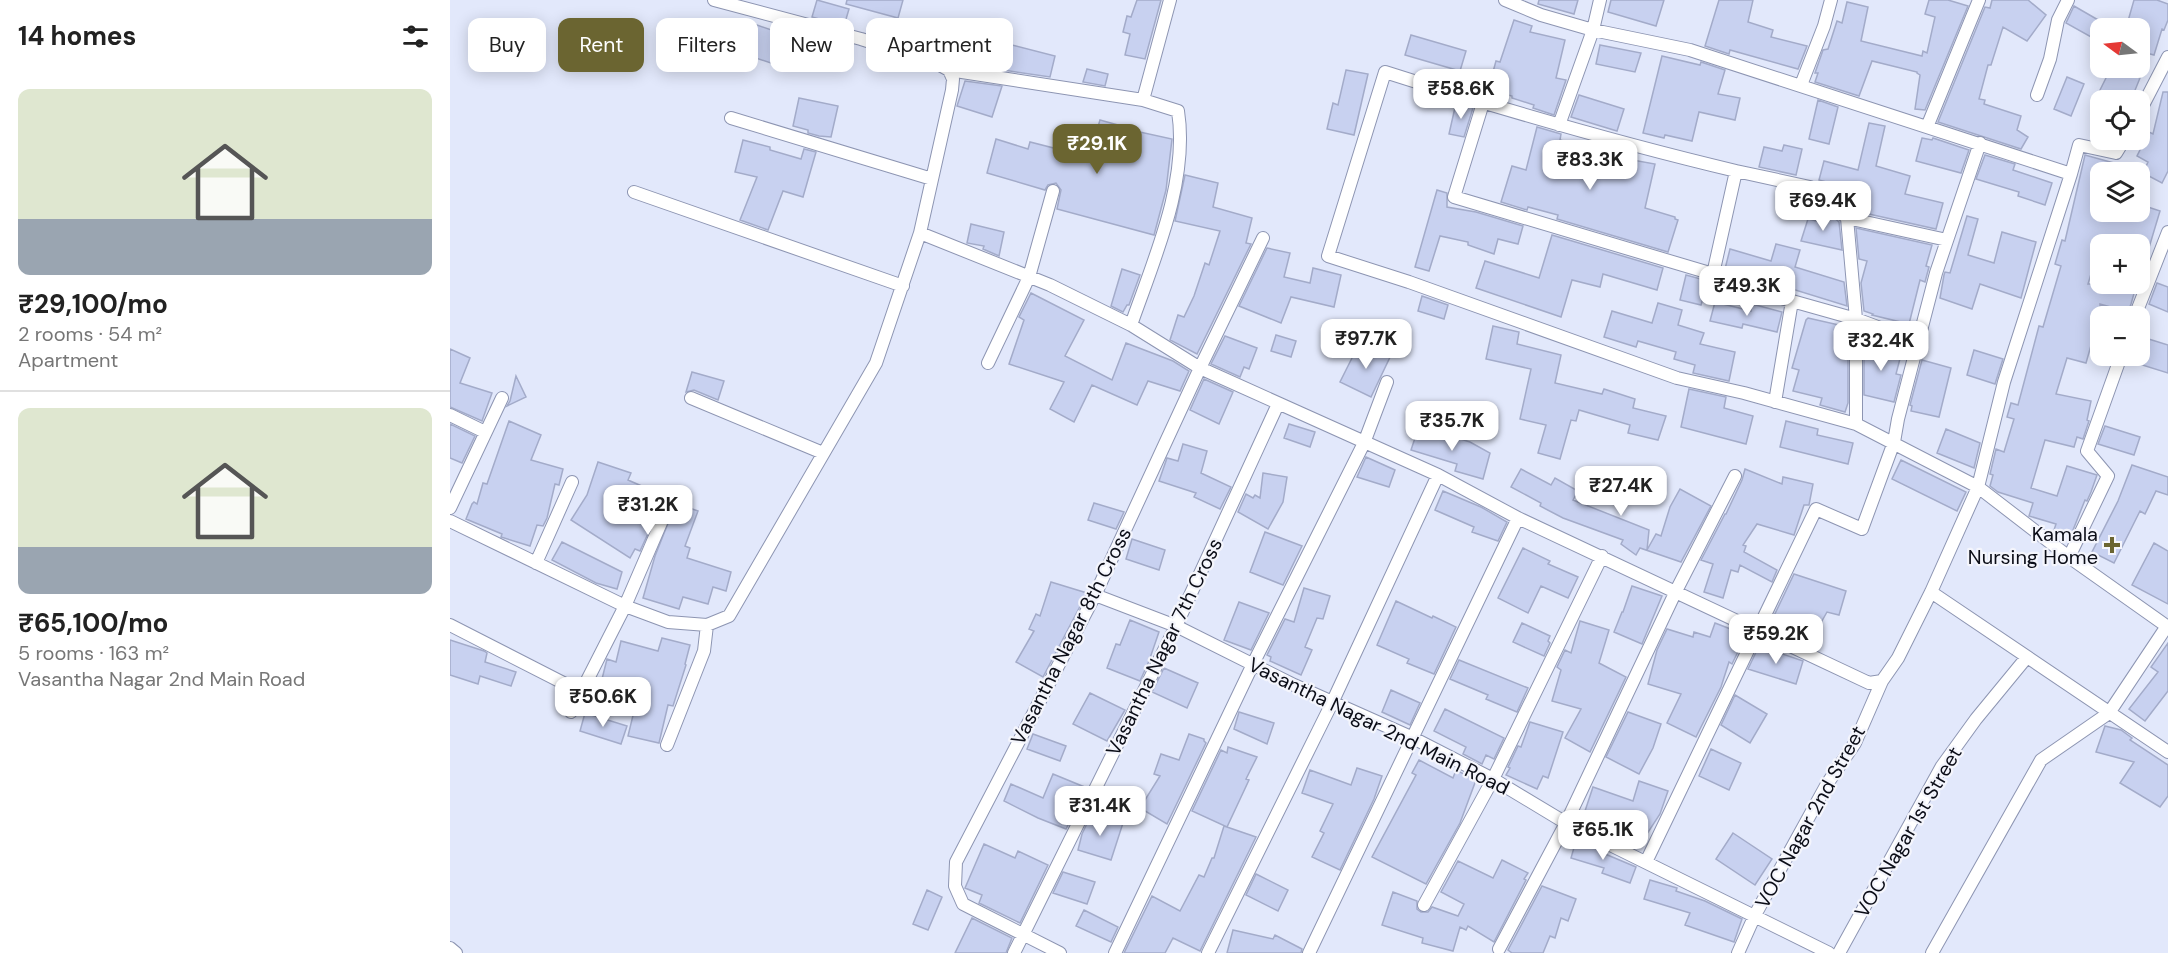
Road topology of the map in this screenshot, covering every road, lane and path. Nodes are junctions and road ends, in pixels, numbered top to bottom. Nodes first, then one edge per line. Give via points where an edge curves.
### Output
1 (714, 0) edge
2 (1170, 0) edge
3 (1505, 0) edge
4 (1600, 0) edge
5 (1831, 0) edge
6 (1979, 0) edge
7 (2068, 0) edge
8 (1593, 30) junction
9 (866, 41) edge
10 (2168, 57) edge
11 (950, 72) edge
12 (962, 72) edge
13 (2162, 83) edge
14 (1801, 85) junction
15 (2037, 95) dead end
16 (2150, 99) edge
17 (1143, 100) junction
18 (1483, 103) junction
19 (731, 118) dead end
20 (1559, 125) junction
21 (1927, 127) junction
22 (1980, 143) junction
23 (2090, 147) edge
24 (2102, 150) edge
25 (2118, 150) edge
26 (1736, 171) junction
27 (2071, 174) junction
28 (932, 179) junction
29 (1053, 191) dead end
30 (634, 192) dead end
31 (1847, 218) junction
32 (2168, 232) edge
33 (920, 233) junction
34 (1263, 238) dead end
35 (1947, 240) junction
36 (1713, 274) junction
37 (1029, 277) junction
38 (903, 286) junction
39 (1792, 301) junction
40 (2139, 306) edge
41 (1856, 319) junction
42 (1131, 325) junction
43 (1918, 342) junction
44 (988, 363) dead end
45 (2117, 366) edge
46 (1200, 368) junction
47 (1387, 382) dead end
48 (502, 398) dead end
49 (691, 398) dead end
50 (1775, 402) junction
51 (1278, 404) junction
52 (450, 415) edge
53 (1856, 424) junction
54 (485, 432) junction
55 (1894, 442) junction
56 (1364, 443) junction
57 (823, 453) junction
58 (1438, 475) junction
59 (1736, 476) dead end
60 (572, 482) dead end
61 (1978, 487) junction
62 (450, 508) edge
63 (663, 518) dead end
64 (1518, 518) junction
65 (450, 520) edge
66 (1602, 556) junction
67 (2069, 557) junction
68 (536, 563) junction
69 (1676, 591) junction
70 (1931, 592) junction
71 (1095, 595) junction
72 (625, 606) junction
73 (450, 625) edge
74 (707, 625) junction
75 (1176, 626) junction
76 (2167, 626) edge
77 (1757, 630) junction
78 (2027, 657) junction
79 (1253, 664) junction
80 (1882, 681) junction
81 (581, 692) junction
82 (1332, 702) junction
83 (571, 712) dead end
84 (2109, 713) junction
85 (1413, 738) junction
86 (667, 745) dead end
87 (2168, 752) edge
88 (1492, 778) junction
89 (1566, 823) junction
90 (1646, 862) junction
91 (1424, 905) dead end
92 (1755, 915) junction
93 (1022, 936) junction
94 (450, 948) edge
95 (1499, 949) dead end
96 (456, 953) edge
97 (1014, 953) edge
98 (1060, 953) edge
99 (1114, 953) edge
100 (1208, 953) edge
101 (1309, 953) edge
102 (1738, 953) edge
103 (1829, 953) edge
104 (1839, 953) edge
105 (1932, 953) edge

1 - 9 street
2 - 17 street
3 - 8 street
4 - 8 street
5 - 14 street
6 - 21 street
7 - 15 street via 2058,20
8 - 14 street via 1690,50
8 - 20 street
10 - 13 street
11 - 28 street via 953,79
12 - 17 street
13 - 16 street
14 - 21 street
17 - 42 street via 1178,111 1182,133 1171,209
18 - 20 street
18 - 36 street via 1454,197
18 - 50 street via 1385,72 1328,256 1677,378
19 - 28 street
20 - 26 street
21 - 22 street
22 - 27 street
22 - 35 street
23 - 27 street, VOC Nagar 2nd Street via 2079,145
24 - 25 street, VOC Nagar 2nd Street
26 - 31 street via 1810,187
26 - 36 street
27 - 61 street, VOC Nagar 2nd Street via 2004,382
28 - 33 street
29 - 37 street
30 - 38 street
31 - 35 street
31 - 41 street
32 - 40 street
33 - 37 street
33 - 38 street
34 - 46 street, Vasantha Nagar 8th Cross
35 - 43 street
36 - 39 street via 1727,282
37 - 42 street
37 - 44 street
38 - 57 street via 876,363
39 - 41 street
39 - 50 street
41 - 43 street
41 - 53 street
42 - 46 street
43 - 55 street
45 - 67 street via 2087,451 2108,476
46 - 51 street
46 - 71 street, Vasantha Nagar 8th Cross
47 - 56 street
48 - 54 street
49 - 57 street
50 - 53 street
51 - 56 street
51 - 75 street, Vasantha Nagar 7th Cross
52 - 54 street
53 - 55 street
54 - 62 street
55 - 61 street
55 - 77 street via 1862,529 1816,509
56 - 58 street
56 - 79 street
57 - 74 street via 729,616
58 - 64 street
58 - 82 street
59 - 69 street
60 - 68 street
61 - 67 street
61 - 70 street, VOC Nagar 2nd Street
63 - 72 street
64 - 66 street
64 - 85 street
65 - 68 street
66 - 69 street
66 - 88 street
67 - 76 street
68 - 72 street
69 - 77 street
69 - 89 street
70 - 78 street
70 - 80 street, VOC Nagar 2nd Street
71 - 75 street, Vasantha Nagar 2nd Main Road
71 - 93 street, Vasantha Nagar 8th Cross via 956,862 955,886 963,904
72 - 74 street via 668,622
72 - 81 street
73 - 81 street
74 - 86 street via 704,651
75 - 79 street, Vasantha Nagar 2nd Main Road
75 - 93 street, Vasantha Nagar 7th Cross
76 - 84 street
77 - 80 street via 1869,683
77 - 90 street
78 - 84 street
78 - 104 street, VOC Nagar 1st Street via 1942,766
79 - 82 street, Vasantha Nagar 2nd Main Road
79 - 99 street
80 - 92 street, VOC Nagar 2nd Street via 1855,743 1827,784
81 - 83 street
82 - 85 street, Vasantha Nagar 2nd Main Road
82 - 100 street
84 - 87 street
84 - 105 street via 2041,760
85 - 88 street, Vasantha Nagar 2nd Main Road
85 - 101 street
88 - 89 street, Vasantha Nagar 2nd Main Road
88 - 91 street
89 - 90 street, Vasantha Nagar 2nd Main Road
89 - 95 street
90 - 92 street, Vasantha Nagar 2nd Main Road
92 - 102 street, VOC Nagar 2nd Street
92 - 103 street
93 - 97 street, Vasantha Nagar 7th Cross
93 - 98 street
94 - 96 street

